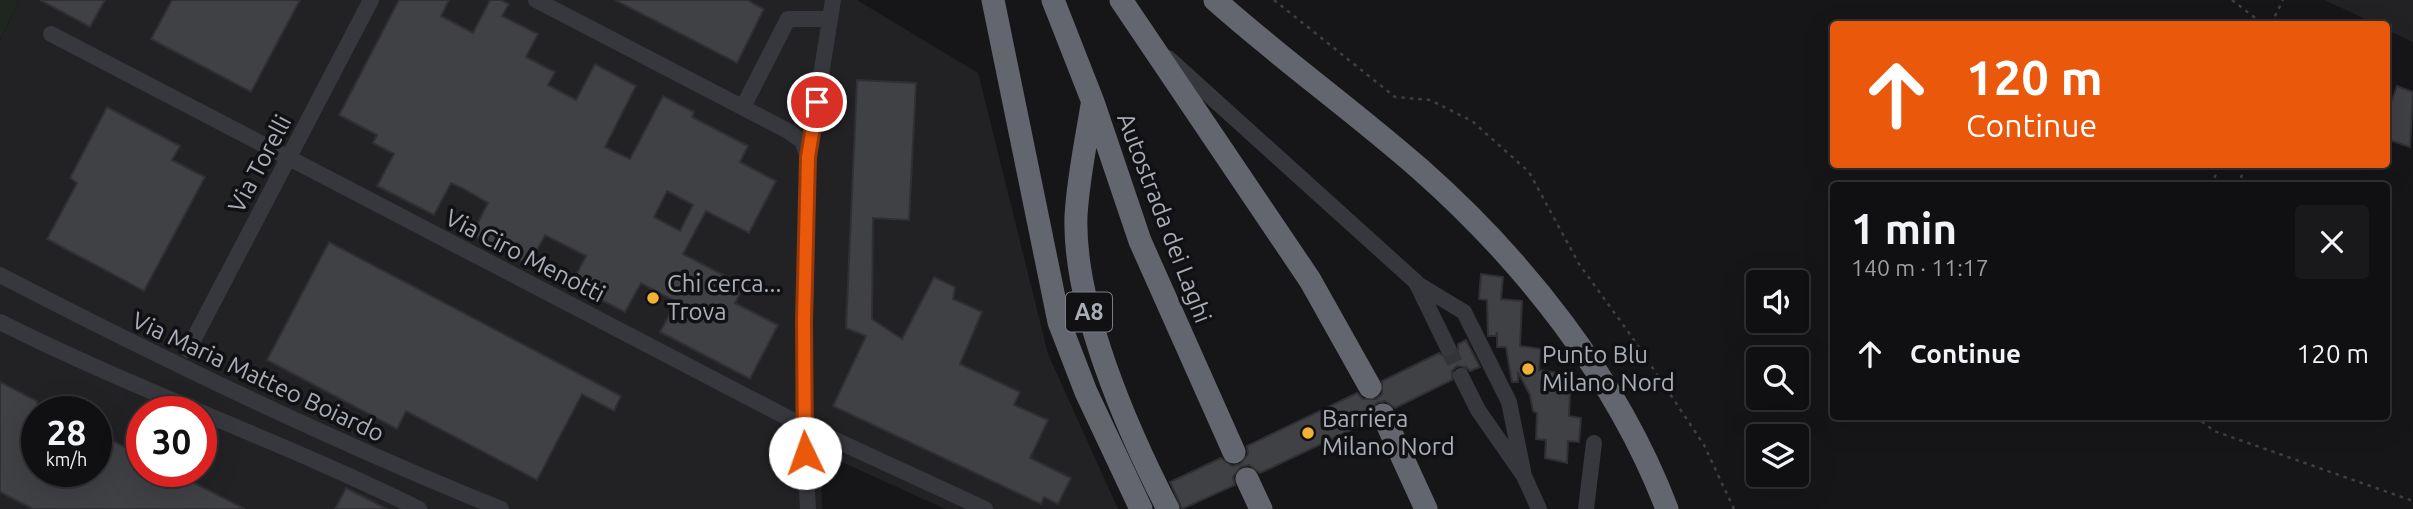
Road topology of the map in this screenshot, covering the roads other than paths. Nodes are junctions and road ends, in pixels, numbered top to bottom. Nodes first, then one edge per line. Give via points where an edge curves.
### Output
1 (372, 0) edge
2 (536, 0) edge
3 (833, 0) edge
4 (993, 0) edge
5 (1053, 0) edge
6 (1121, 0) edge
7 (1215, 0) edge
8 (554, 4) edge
9 (830, 19) junction
10 (1141, 33) junction
11 (51, 34) dead end
12 (1093, 102) junction
13 (743, 107) junction
14 (808, 157) junction
15 (288, 159) junction
16 (0, 275) edge
17 (1416, 282) junction
18 (0, 322) edge
19 (1448, 348) tunnel mouth
20 (188, 350) dead end
21 (1461, 376) tunnel mouth
22 (1370, 387) dead end
23 (1383, 415) dead end
24 (803, 425) junction
25 (1594, 443) dead end
26 (1234, 452) dead end
27 (1524, 476) junction
28 (1247, 480) dead end
29 (419, 509) edge
30 (501, 509) edge
31 (808, 509) edge
32 (985, 509) edge
33 (1141, 509) edge
34 (1168, 509) edge
35 (1261, 509) edge
36 (1426, 509) edge
37 (1539, 509) edge
38 (1586, 509) edge
39 (1667, 509) edge

1 - 15 street, Via Torelli
2 - 8 street
3 - 9 street
4 - 33 highway via 1059,322 1086,393
5 - 12 highway, Autostrada dei Laghi / A8
6 - 10 highway
7 - 39 highway via 1421,170 1522,272 1607,389
8 - 13 street
9 - 13 street via 788,19
9 - 14 street
10 - 17 street
10 - 22 highway via 1310,281
11 - 15 street, Via Ciro Menotti
12 - 26 highway, Autostrada dei Laghi / A8 via 1140,241
12 - 34 highway, A8 via 1076,218 1081,280 1130,429
13 - 14 street via 795,135
14 - 24 street
15 - 20 street, Via Torelli
15 - 24 street, Via Ciro Menotti
16 - 30 street, Via Maria Matteo Boiardo via 182,369 384,462
17 - 19 street
17 - 27 street via 1464,312 1509,402
18 - 29 street
21 - 27 street via 1478,410
23 - 36 highway
24 - 31 street
24 - 32 street, Via Ciro Menotti
25 - 38 street
27 - 37 street
28 - 35 highway

